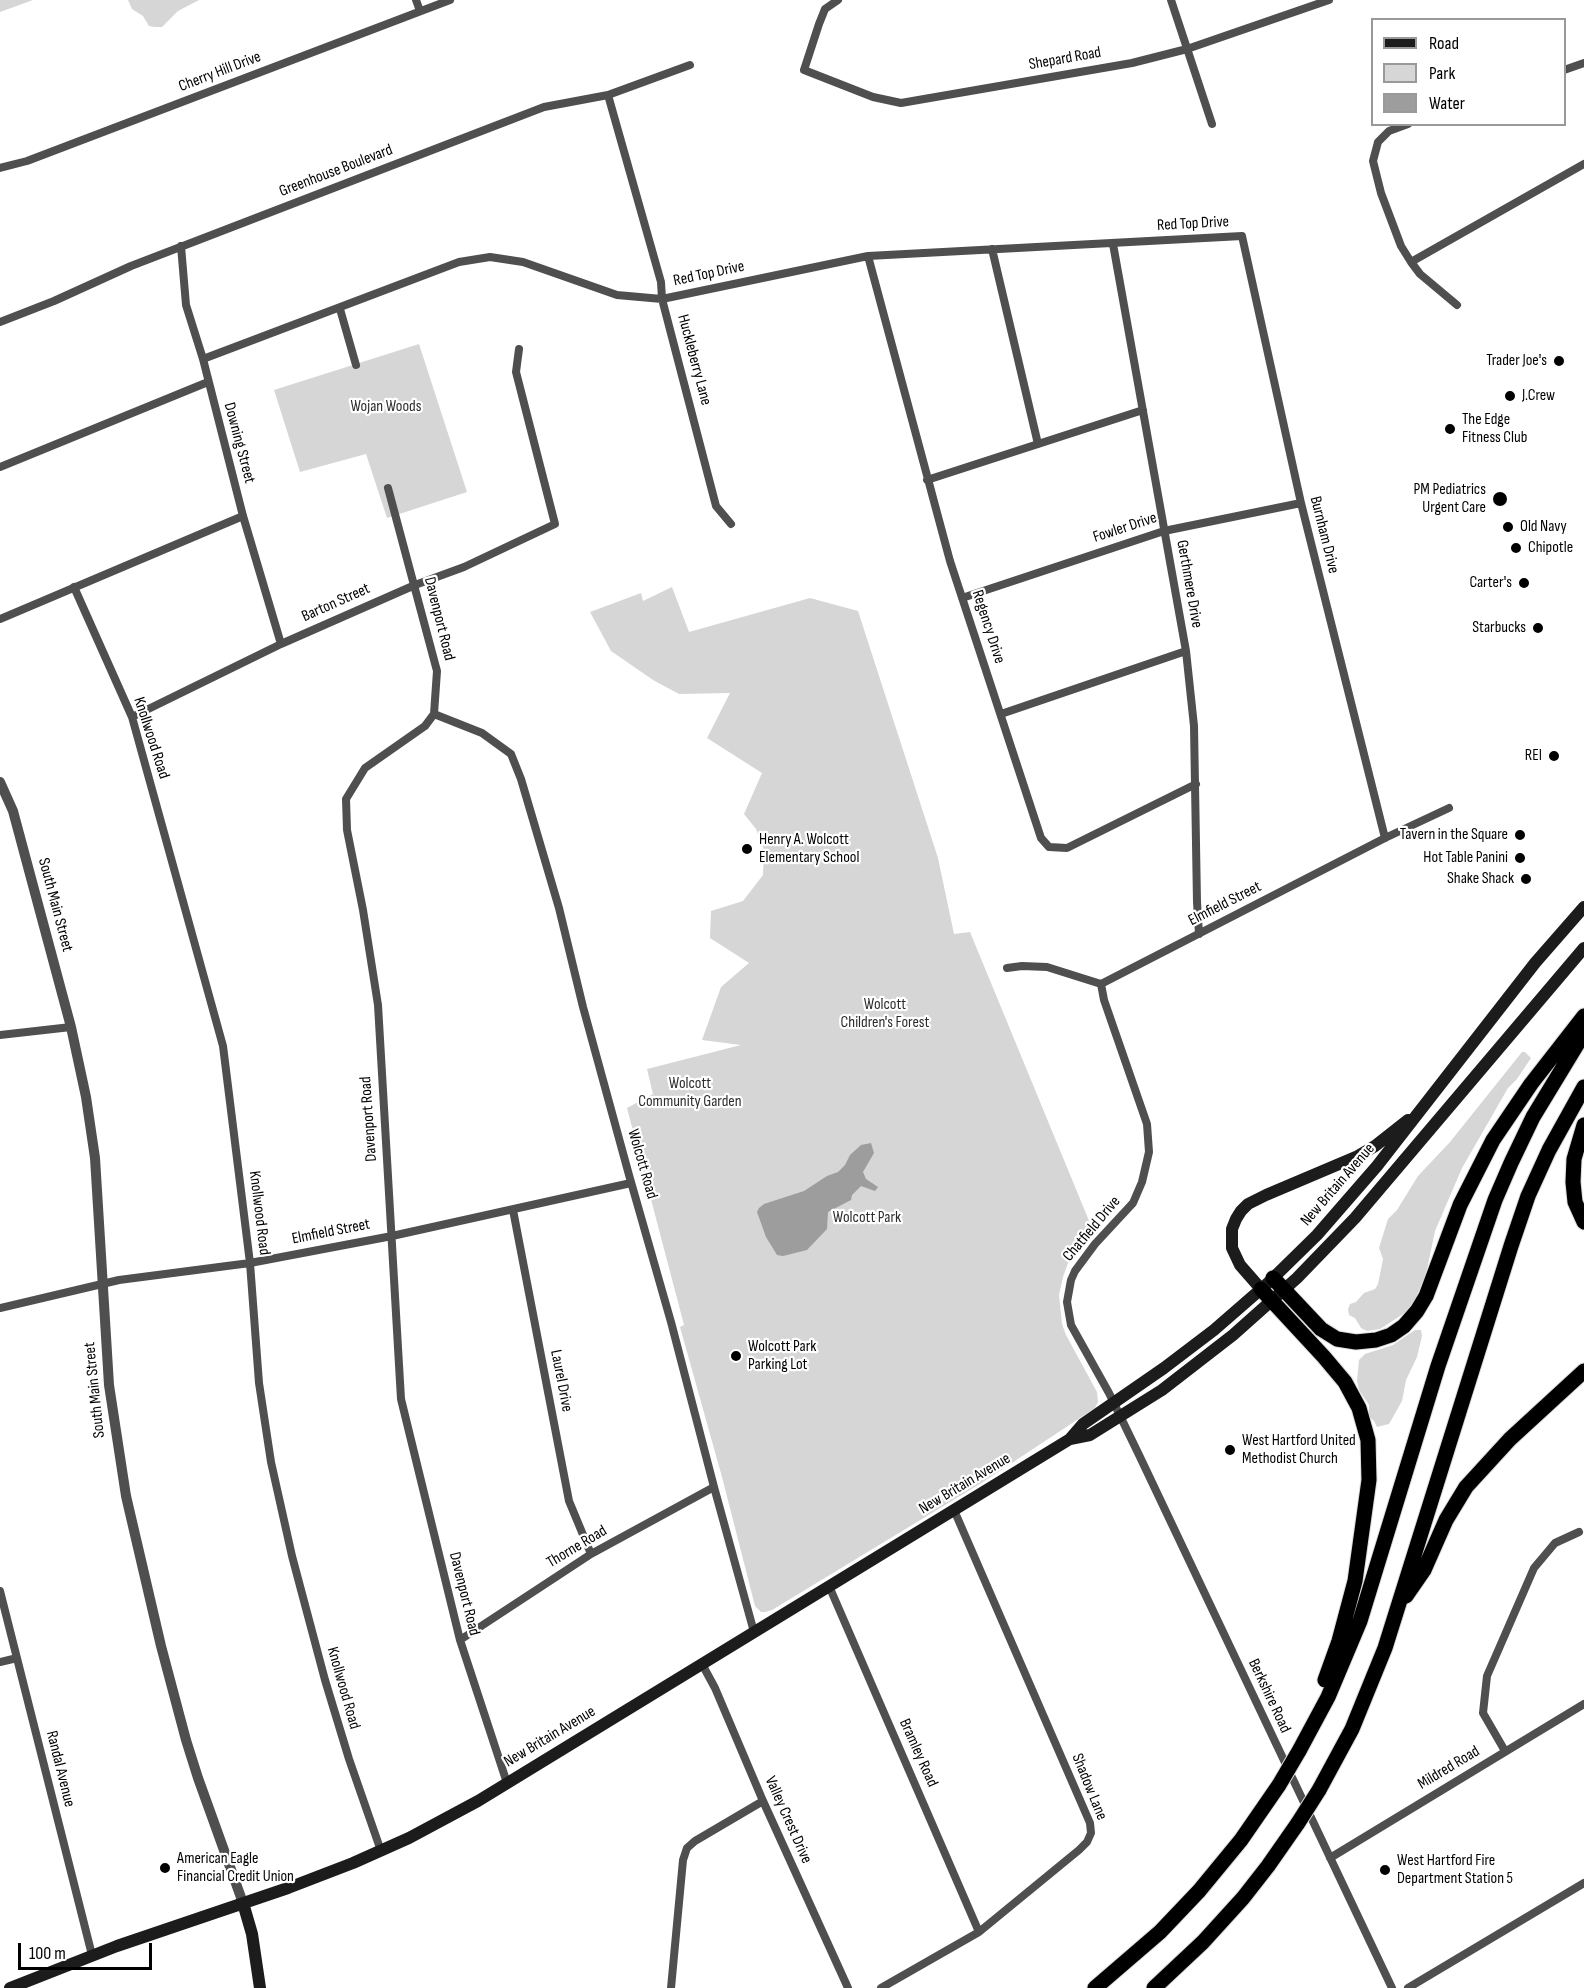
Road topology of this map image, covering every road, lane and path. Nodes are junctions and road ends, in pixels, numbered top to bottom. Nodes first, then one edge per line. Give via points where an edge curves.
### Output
1 (416, 0) edge
2 (450, 0) edge
3 (838, 0) edge
4 (1171, 0) edge
5 (1329, 0) edge
6 (420, 11) junction
7 (1187, 49) junction
8 (1584, 63) edge
9 (690, 65) dead end
10 (1566, 69) edge
11 (608, 95) junction
12 (1212, 124) dead end
13 (1403, 126) edge
14 (1584, 164) edge
15 (0, 168) edge
16 (1242, 236) joint
17 (1113, 244) junction
18 (181, 246) junction
19 (992, 249) junction
20 (868, 256) junction
21 (1411, 262) junction
22 (662, 299) junction
23 (1457, 305) dead end
24 (340, 309) junction
25 (0, 322) edge
26 (519, 350) dead end
27 (203, 359) junction
28 (356, 364) dead end
29 (208, 382) junction
30 (1143, 410) junction
31 (1038, 444) junction
32 (0, 467) edge
33 (927, 480) junction
34 (388, 488) dead end
35 (1300, 503) junction
36 (243, 516) junction
37 (730, 525) dead end
38 (1164, 531) junction
39 (414, 585) junction
40 (74, 587) junction
41 (962, 598) junction
42 (0, 619) edge
43 (281, 644) junction
44 (1186, 651) junction
45 (434, 714) junction
46 (1001, 714) junction
47 (132, 717) junction
48 (0, 782) edge
49 (1196, 784) junction
50 (1449, 808) dead end
51 (1385, 838) junction
52 (1584, 907) edge
53 (1199, 934) junction
54 (1584, 948) edge
55 (1584, 958) edge
56 (1007, 968) dead end
57 (1560, 975) junction
58 (1101, 984) junction
59 (1584, 1016) edge
60 (70, 1027) junction
61 (1584, 1033) edge
62 (0, 1035) edge
63 (1584, 1087) edge
64 (1425, 1106) junction
65 (1584, 1125) edge
66 (631, 1184) junction
67 (513, 1210) junction
68 (1584, 1222) edge
69 (392, 1236) junction
70 (250, 1263) junction
71 (1273, 1278) junction
72 (103, 1284) junction
73 (1261, 1289) junction
74 (1284, 1290) junction
75 (1272, 1300) junction
76 (0, 1308) edge
77 (1584, 1371) edge
78 (1114, 1404) junction
79 (1120, 1417) junction
80 (1070, 1439) junction
81 (714, 1487) junction
82 (954, 1510) junction
83 (1579, 1532) dead end
84 (591, 1554) junction
85 (829, 1586) junction
86 (0, 1591) edge
87 (1398, 1606) junction
88 (754, 1632) junction
89 (460, 1640) junction
90 (16, 1658) junction
91 (0, 1662) edge
92 (702, 1664) junction
93 (1584, 1704) edge
94 (1309, 1735) junction
95 (1505, 1751) junction
96 (507, 1783) junction
97 (763, 1801) junction
98 (381, 1851) junction
99 (1330, 1857) junction
100 (1584, 1883) edge
101 (243, 1903) junction
102 (980, 1932) junction
103 (92, 1955) junction
104 (10, 1988) edge
105 (260, 1988) edge
106 (671, 1988) edge
107 (848, 1988) edge
108 (881, 1988) edge
109 (1095, 1988) edge
110 (1154, 1988) edge
111 (1392, 1988) edge
112 (1408, 1988) edge

1 - 6 street
2 - 6 street, Cherry Hill Drive
3 - 7 street, Shepard Road via 825,9 804,70 873,97 901,103 1132,63
4 - 7 street
5 - 7 street, Shepard Road
6 - 15 street, Cherry Hill Drive via 38,157
7 - 12 street
8 - 10 street
9 - 11 street, Greenhouse Boulevard
11 - 18 street, Greenhouse Boulevard via 544,107
11 - 22 street, Huckleberry Lane via 661,282
13 - 21 street via 1389,131 1378,142 1372,161 1401,246
14 - 21 street
16 - 17 street, Red Top Drive
16 - 35 street, Burnham Drive
17 - 19 street, Red Top Drive
17 - 30 street, Gerthmere Drive
18 - 25 street, Greenhouse Boulevard
18 - 27 street, Downing Street via 186,305
19 - 20 street, Red Top Drive
19 - 31 street
20 - 22 street, Red Top Drive
20 - 33 street, Regency Drive
21 - 23 street
22 - 24 street, Red Top Drive via 617,295 523,262 490,257 459,262
22 - 37 street, Huckleberry Lane via 716,506
24 - 27 street, Red Top Drive
24 - 28 street
26 - 39 street, Barton Street via 516,372 555,524 464,567
27 - 29 street, Downing Street
29 - 32 street
29 - 36 street, Downing Street
30 - 31 street
30 - 38 street, Gerthmere Drive
31 - 33 street
33 - 41 street, Regency Drive
34 - 39 street, Davenport Road
35 - 38 street, Fowler Drive
35 - 51 street, Burnham Drive
36 - 40 street
36 - 43 street, Downing Street
38 - 41 street, Fowler Drive
38 - 44 street, Gerthmere Drive
39 - 43 street, Barton Street
39 - 45 street, Davenport Road via 437,671
40 - 42 street
40 - 47 street, Knollwood Road
41 - 46 street, Regency Drive
43 - 47 street, Barton Street
44 - 46 street
44 - 49 street, Gerthmere Drive
45 - 66 street, Wolcott Road via 482,733 511,754 558,908
45 - 69 street, Davenport Road via 425,726 365,768 346,800 347,830 378,1005
46 - 49 street, Regency Drive via 1041,838 1049,847 1067,848
47 - 70 street, Knollwood Road via 223,1046
48 - 60 street, South Main Street via 13,811
49 - 53 street, Gerthmere Drive
50 - 51 street, Elmfield Street
51 - 53 street, Elmfield Street
52 - 64 main road, New Britain Avenue via 1535,963
53 - 58 street, Elmfield Street
54 - 57 main road, New Britain Avenue
55 - 57 main road
56 - 58 street via 1047,967
57 - 74 main road, New Britain Avenue via 1355,1218
58 - 78 street, Chatfield Drive via 1147,1124 1149,1152 1133,1203 1081,1260 1071,1280 1068,1302 1076,1337
59 - 74 highway via 1493,1140 1460,1206 1426,1296 1404,1326 1376,1340 1341,1340 1324,1332
60 - 62 street
60 - 72 street, South Main Street via 94,1143
61 - 94 highway via 1526,1131 1495,1200 1438,1366 1360,1621
63 - 87 highway via 1549,1150 1523,1211
64 - 71 main road, New Britain Avenue via 1348,1201
64 - 73 main road via 1364,1153 1266,1195 1241,1211 1232,1229 1232,1248 1240,1265
65 - 68 highway via 1574,1159 1573,1182 1575,1202
66 - 67 street, Elmfield Street
66 - 81 street, Wolcott Road
67 - 69 street, Elmfield Street
67 - 84 street, Laurel Drive via 568,1501
69 - 70 street, Elmfield Street
69 - 89 street, Davenport Road via 401,1399
70 - 72 street, Elmfield Street
70 - 98 street, Knollwood Road via 259,1383 271,1462 315,1643
71 - 73 main road, New Britain Avenue
71 - 74 highway
72 - 76 street, Elmfield Street
72 - 101 street, South Main Street via 110,1395 126,1496 186,1740
73 - 75 highway
73 - 78 main road, New Britain Avenue via 1197,1344
74 - 75 main road, New Britain Avenue
75 - 79 main road, New Britain Avenue via 1193,1367
75 - 94 highway via 1350,1389 1364,1420 1370,1452 1350,1603
77 - 87 highway via 1509,1438 1470,1482 1446,1520 1420,1576
78 - 79 street, Chatfield Drive
78 - 80 main road, New Britain Avenue via 1083,1424
79 - 80 main road, New Britain Avenue via 1089,1435
79 - 99 street, Berkshire Road
80 - 82 main road, New Britain Avenue
81 - 84 street, Thorne Road
81 - 88 street, Wolcott Road
82 - 85 main road, New Britain Avenue
82 - 102 street, Shadow Lane via 1091,1828 1090,1837 1079,1850
83 - 95 street via 1555,1543 1534,1568 1487,1676 1483,1713
84 - 89 street, Thorne Road
85 - 88 main road, New Britain Avenue
85 - 102 street, Bramley Road
86 - 90 street, Randal Avenue
87 - 110 highway, bridge via 1364,1702 1298,1823 1243,1898
88 - 92 main road, New Britain Avenue
89 - 96 street, Davenport Road
90 - 91 street
90 - 103 street, Randal Avenue
92 - 96 main road, New Britain Avenue
92 - 97 street, Valley Crest Drive
93 - 95 street, Mildred Road
94 - 109 highway, bridge via 1241,1840 1192,1898
95 - 99 street, Mildred Road
96 - 98 main road, New Britain Avenue
97 - 106 street via 687,1848
97 - 107 street, Valley Crest Drive
98 - 101 main road, New Britain Avenue
99 - 111 street, Berkshire Road
100 - 112 street
101 - 103 main road, New Britain Avenue
101 - 105 main road, South Main Street
102 - 108 street, Shadow Lane
103 - 104 main road, New Britain Avenue

